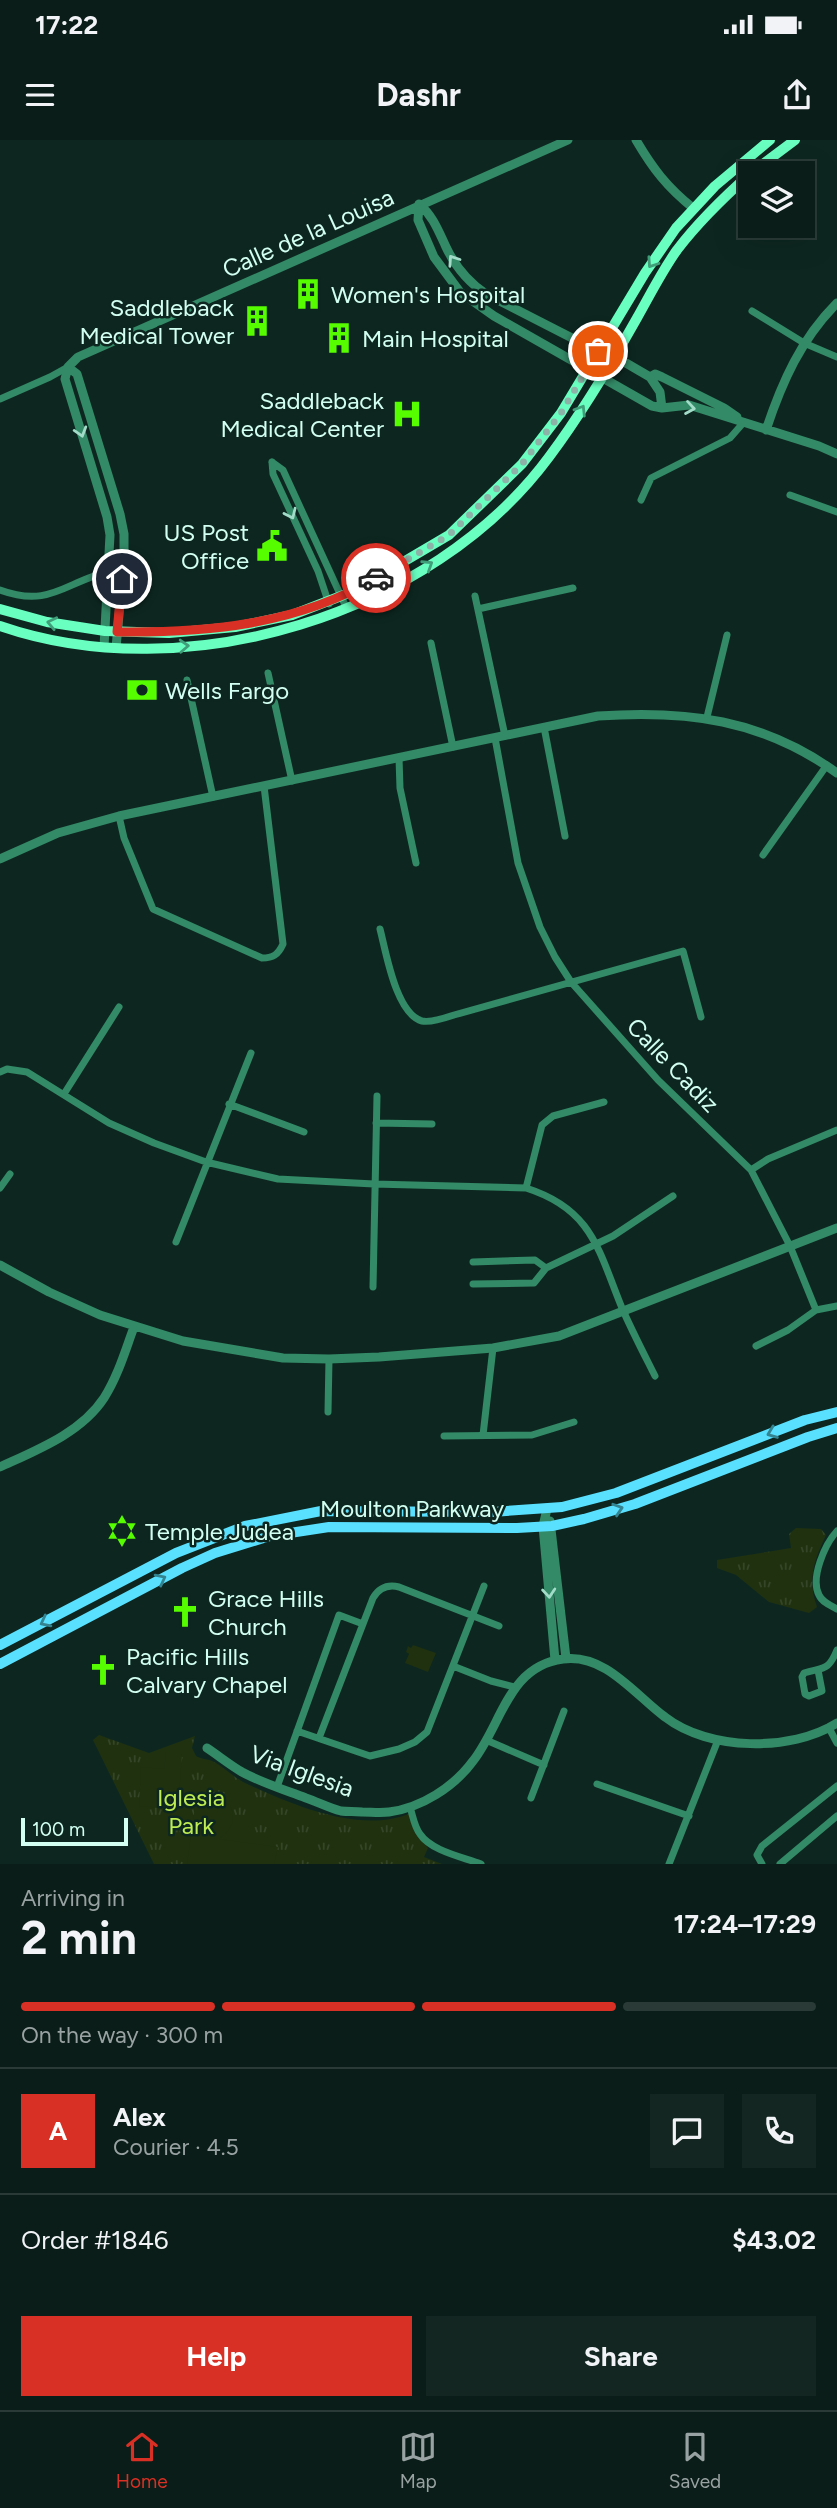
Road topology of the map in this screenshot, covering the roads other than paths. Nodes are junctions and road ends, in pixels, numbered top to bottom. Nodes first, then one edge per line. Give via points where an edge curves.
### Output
1 (568, 140) edge
2 (636, 140) edge
3 (770, 140) edge
4 (795, 140) edge
5 (767, 161) edge
6 (738, 184) edge
7 (419, 204) junction
8 (693, 208) junction
9 (704, 218) junction
10 (837, 303) edge
11 (752, 311) dead end
12 (804, 343) junction
13 (598, 351) junction
14 (837, 357) edge
15 (613, 359) junction
16 (68, 367) junction
17 (588, 368) junction
18 (603, 377) junction
19 (650, 377) junction
20 (0, 399) edge
21 (662, 408) junction
22 (744, 422) junction
23 (766, 430) junction
24 (837, 454) edge
25 (790, 495) dead end
26 (640, 500) dead end
27 (837, 512) edge
28 (110, 571) junction
29 (123, 571) junction
30 (573, 587) dead end
31 (0, 590) edge
32 (475, 596) dead end
33 (328, 601) junction
34 (343, 602) junction
35 (0, 609) edge
36 (478, 609) junction
37 (333, 612) junction
38 (0, 625) edge
39 (105, 631) junction
40 (117, 632) junction
41 (727, 635) dead end
42 (431, 643) dead end
43 (110, 647) junction
44 (268, 673) dead end
45 (187, 680) dead end
46 (707, 717) junction
47 (544, 727) junction
48 (500, 737) junction
49 (453, 747) junction
50 (399, 758) junction
51 (827, 765) junction
52 (837, 773) edge
53 (292, 780) junction
54 (264, 786) junction
55 (214, 797) junction
56 (119, 816) junction
57 (565, 836) dead end
58 (763, 855) dead end
59 (0, 859) edge
60 (416, 863) dead end
61 (380, 929) dead end
62 (571, 982) junction
63 (119, 1007) dead end
64 (701, 1017) dead end
65 (251, 1053) dead end
66 (0, 1072) edge
67 (64, 1094) junction
68 (377, 1096) dead end
69 (604, 1102) dead end
70 (229, 1104) junction
71 (376, 1123) junction
72 (432, 1124) dead end
73 (837, 1130) edge
74 (304, 1132) dead end
75 (206, 1162) junction
76 (751, 1170) junction
77 (10, 1174) dead end
78 (373, 1184) junction
79 (0, 1188) edge
80 (526, 1188) junction
81 (673, 1196) dead end
82 (837, 1228) edge
83 (176, 1242) dead end
84 (596, 1243) junction
85 (790, 1246) junction
86 (473, 1262) dead end
87 (0, 1265) edge
88 (546, 1268) junction
89 (473, 1284) dead end
90 (373, 1287) dead end
91 (837, 1306) edge
92 (816, 1310) junction
93 (624, 1311) junction
94 (134, 1327) junction
95 (756, 1346) dead end
96 (493, 1348) junction
97 (329, 1359) junction
98 (655, 1376) dead end
99 (328, 1412) dead end
100 (837, 1412) edge
101 (574, 1422) dead end
102 (837, 1428) edge
103 (444, 1436) dead end
104 (483, 1436) junction
105 (0, 1467) edge
106 (547, 1509) junction
107 (547, 1526) junction
108 (837, 1531) edge
109 (484, 1586) dead end
110 (91, 1599) junction
111 (837, 1609) edge
112 (101, 1611) junction
113 (472, 1615) junction
114 (363, 1624) junction
115 (499, 1626) dead end
116 (0, 1645) edge
117 (837, 1650) edge
118 (566, 1658) junction
119 (555, 1660) junction
120 (0, 1664) edge
121 (453, 1666) junction
122 (818, 1670) junction
123 (514, 1687) junction
124 (564, 1711) dead end
125 (833, 1725) edge
126 (297, 1731) junction
127 (318, 1738) junction
128 (486, 1740) junction
129 (718, 1740) junction
130 (837, 1742) edge
131 (207, 1748) dead end
132 (544, 1765) junction
133 (597, 1784) dead end
134 (837, 1786) edge
135 (277, 1787) junction
136 (531, 1798) dead end
137 (410, 1807) junction
138 (689, 1816) junction
139 (837, 1816) edge
140 (481, 1864) edge
141 (670, 1864) edge
142 (762, 1864) edge
143 (780, 1864) edge

1 - 7 street, Calle de la Louisa
2 - 8 street via 655,172
3 - 8 main road
4 - 5 main road
6 - 9 main road
13 -> 7 street via 471,284 447,250 431,214
7 - 16 street, Calle de la Louisa via 78,357
7 - 17 street via 418,220 434,257 460,292
8 - 9 street
8 -> 13 main road via 645,272
9 - 15 main road via 672,258
10 - 12 street
11 - 12 street
12 - 14 street
12 - 23 street
13 - 15 street
13 - 17 main road
15 - 18 main road
15 - 19 street
16 - 20 street
16 -> 28 street via 65,379 107,517
16 - 29 street via 77,374 120,514
17 - 18 street
17 - 34 main road via 522,464 449,535
18 - 21 street
34 -> 18 main road via 383,593 486,524 548,459
19 - 21 street via 660,392
19 - 22 street via 655,374
21 -> 22 street via 689,405
22 - 23 street
22 - 26 street via 730,438 651,478
23 - 24 street
25 - 27 street
28 - 29 street
28 - 31 street via 40,597
28 - 39 street
29 - 40 street
30 - 36 street
32 - 36 street, Calle Cadiz
33 - 34 main road
34 -> 33 street via 283,470 272,462 273,474
33 - 37 street
33 - 40 main road via 292,615 235,627
34 - 37 main road
39 -> 35 main road via 68,627
36 - 48 street, Calle Cadiz
43 -> 37 main road via 191,647 296,628
38 - 43 main road via 43,639
39 - 40 main road
39 - 43 street
40 - 43 street
41 - 46 street
42 - 49 street
44 - 53 street
45 - 55 street
46 - 47 street via 646,712
46 - 51 street via 770,737
47 - 48 street
47 - 57 street
48 - 49 street
48 - 62 street, Calle Cadiz via 524,884 540,928
49 - 50 street
50 - 53 street
50 - 60 street via 400,788
51 - 52 street
51 - 58 street
53 - 54 street
54 - 55 street
54 - 56 street via 283,944 271,958 153,909
55 - 56 street
56 - 59 street via 58,833
61 - 62 street via 399,999 422,1021
62 - 64 street via 683,951
62 - 76 street, Calle Cadiz via 658,1080
63 - 67 street
65 - 70 street
66 - 67 street via 27,1072
67 - 75 street via 109,1123
68 - 71 street
69 - 80 street via 553,1116 542,1125
70 - 74 street
70 - 75 street
71 - 72 street
71 - 78 street
73 - 76 street
75 - 78 street via 278,1179
75 - 83 street
76 - 85 street, Calle Cadiz
77 - 79 street
78 - 80 street
78 - 90 street
80 - 84 street via 564,1204
81 - 84 street
82 - 85 street
84 - 88 street
84 - 93 street
85 - 92 street, Calle Cadiz
85 - 93 street
86 - 88 street via 535,1261
87 - 94 street via 69,1302
88 - 89 street via 534,1283
91 - 92 street
92 - 95 street
93 - 96 street via 559,1336
93 - 98 street
94 - 97 street via 237,1352
94 - 105 street via 103,1400 87,1417 51,1443
96 - 97 street
96 - 104 street
97 - 99 street
100 -> 106 main road, Moulton Parkway via 805,1420 616,1493
101 - 104 street via 531,1435
107 -> 102 main road, Moulton Parkway via 635,1504
103 - 104 street
106 - 107 street
106 - 110 main road, Moulton Parkway via 346,1510 271,1519 195,1544
112 -> 107 main road, Moulton Parkway via 215,1553 300,1530
107 - 118 street
107 -> 119 street
108 - 111 street via 822,1553 818,1590 824,1601
109 - 113 street
110 - 112 main road
110 -> 116 main road, Moulton Parkway
112 - 120 main road, Moulton Parkway
113 - 114 street via 391,1586 375,1595
113 - 115 street
113 - 121 street
114 - 126 street via 339,1615
114 - 127 street
117 - 122 street via 831,1664
118 - 119 street, Via Iglesia
118 - 129 street, Via Iglesia via 593,1661 668,1720
119 - 123 street, Via Iglesia via 535,1667
121 - 123 street
121 - 127 street via 427,1732 415,1742 370,1756
122 - 122 street via 804,1672 802,1677 809,1696 822,1691
123 - 128 street, Via Iglesia
124 - 132 street
125 - 129 street, Via Iglesia via 780,1742
125 - 130 street
126 - 127 street
126 - 135 street
128 - 132 street
128 - 137 street, Via Iglesia via 473,1762 447,1788
129 - 138 street
131 - 135 street, Via Iglesia via 242,1772
132 - 136 street
133 - 138 street
134 - 142 street via 762,1846 757,1855
135 - 137 street, Via Iglesia via 342,1811 388,1812
137 - 140 street via 422,1837
138 - 141 street
139 - 143 street

